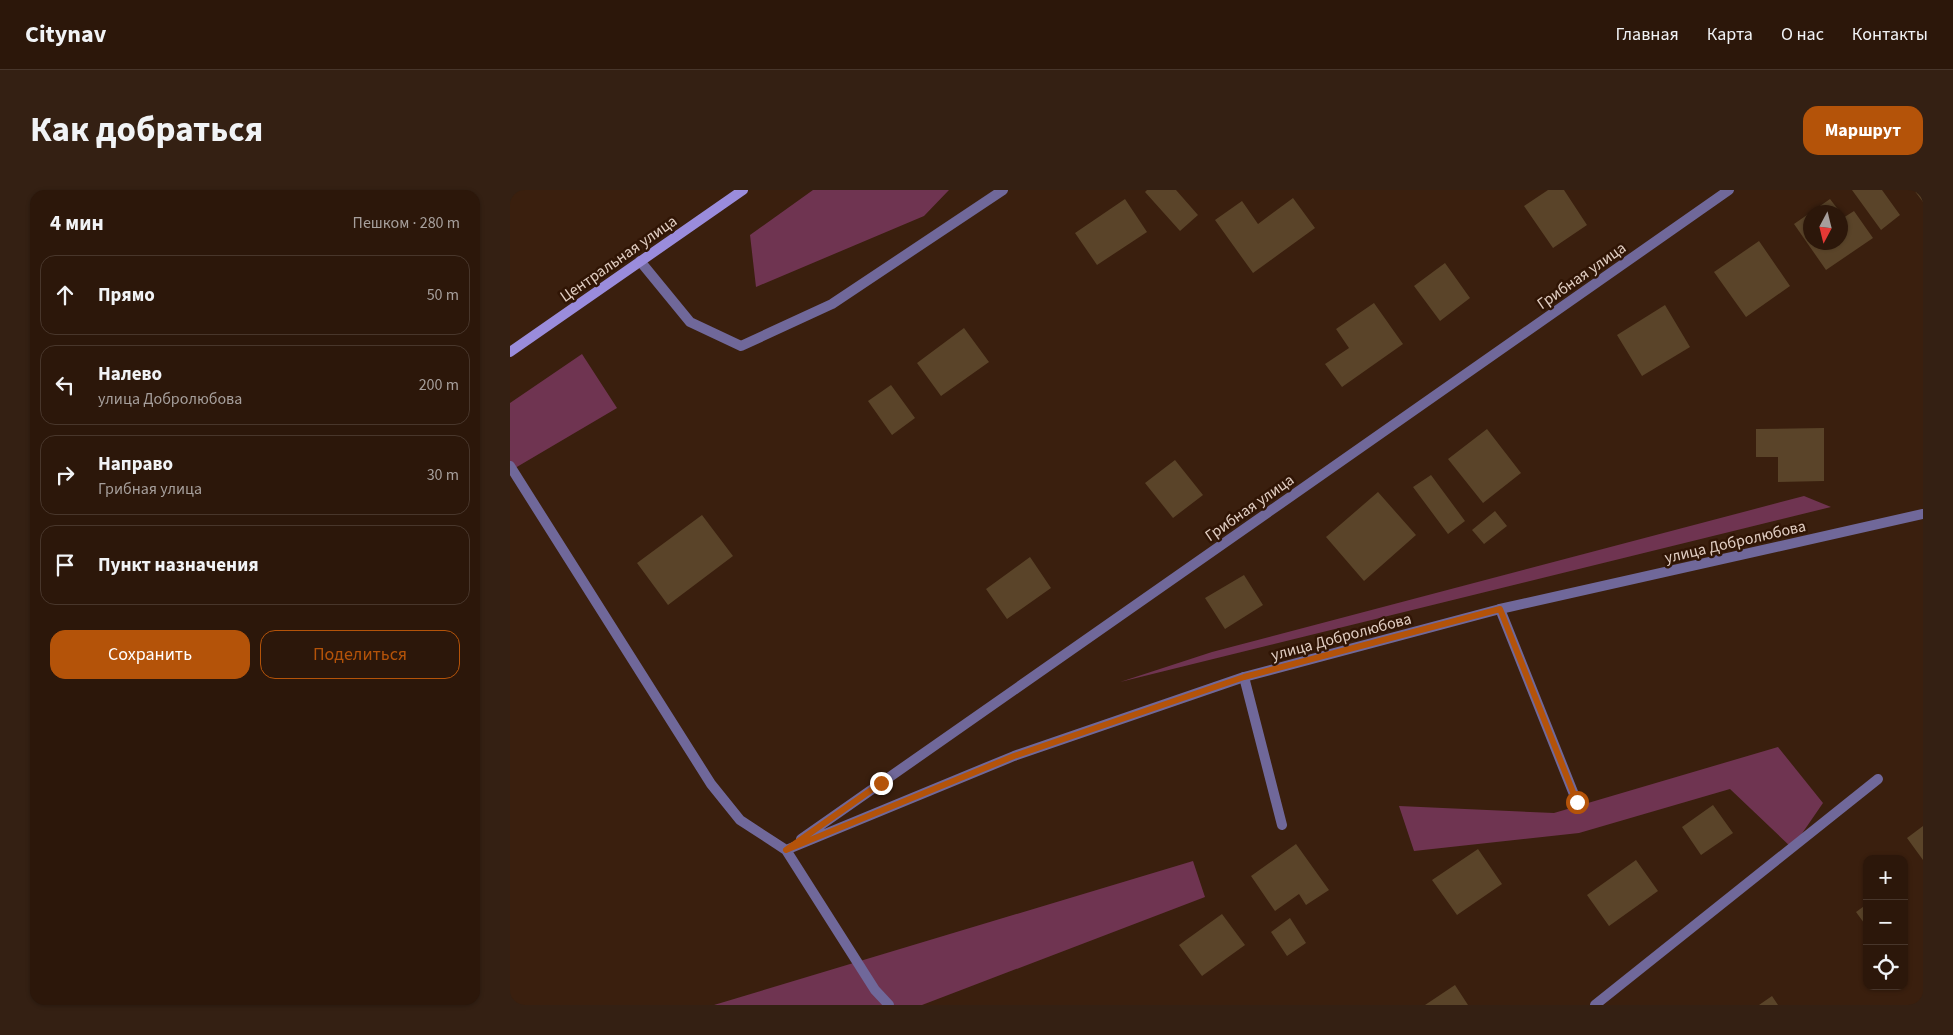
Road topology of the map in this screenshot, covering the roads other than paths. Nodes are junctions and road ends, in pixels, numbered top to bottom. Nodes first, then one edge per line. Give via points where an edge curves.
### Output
1 (743, 190) edge
2 (1003, 190) edge
3 (1729, 190) edge
4 (640, 261) junction
5 (510, 352) edge
6 (510, 466) edge
7 (1923, 514) edge
8 (1500, 609) junction
9 (1244, 677) junction
10 (1878, 780) dead end
11 (1577, 802) dead end
12 (1282, 826) dead end
13 (786, 850) junction
14 (890, 1005) edge
15 (1595, 1005) edge

1 - 4 main road, Центральная улица
2 - 4 street via 832,304 741,346 690,322
3 - 13 street, Грибная улица
4 - 5 main road, Центральная улица
6 - 13 street via 712,784 740,820
7 - 8 street, улица Добролюбова
8 - 9 street, улица Добролюбова
8 - 11 street
9 - 12 street
9 - 13 street, улица Добролюбова via 1014,756
10 - 15 street
13 - 14 street via 875,990

